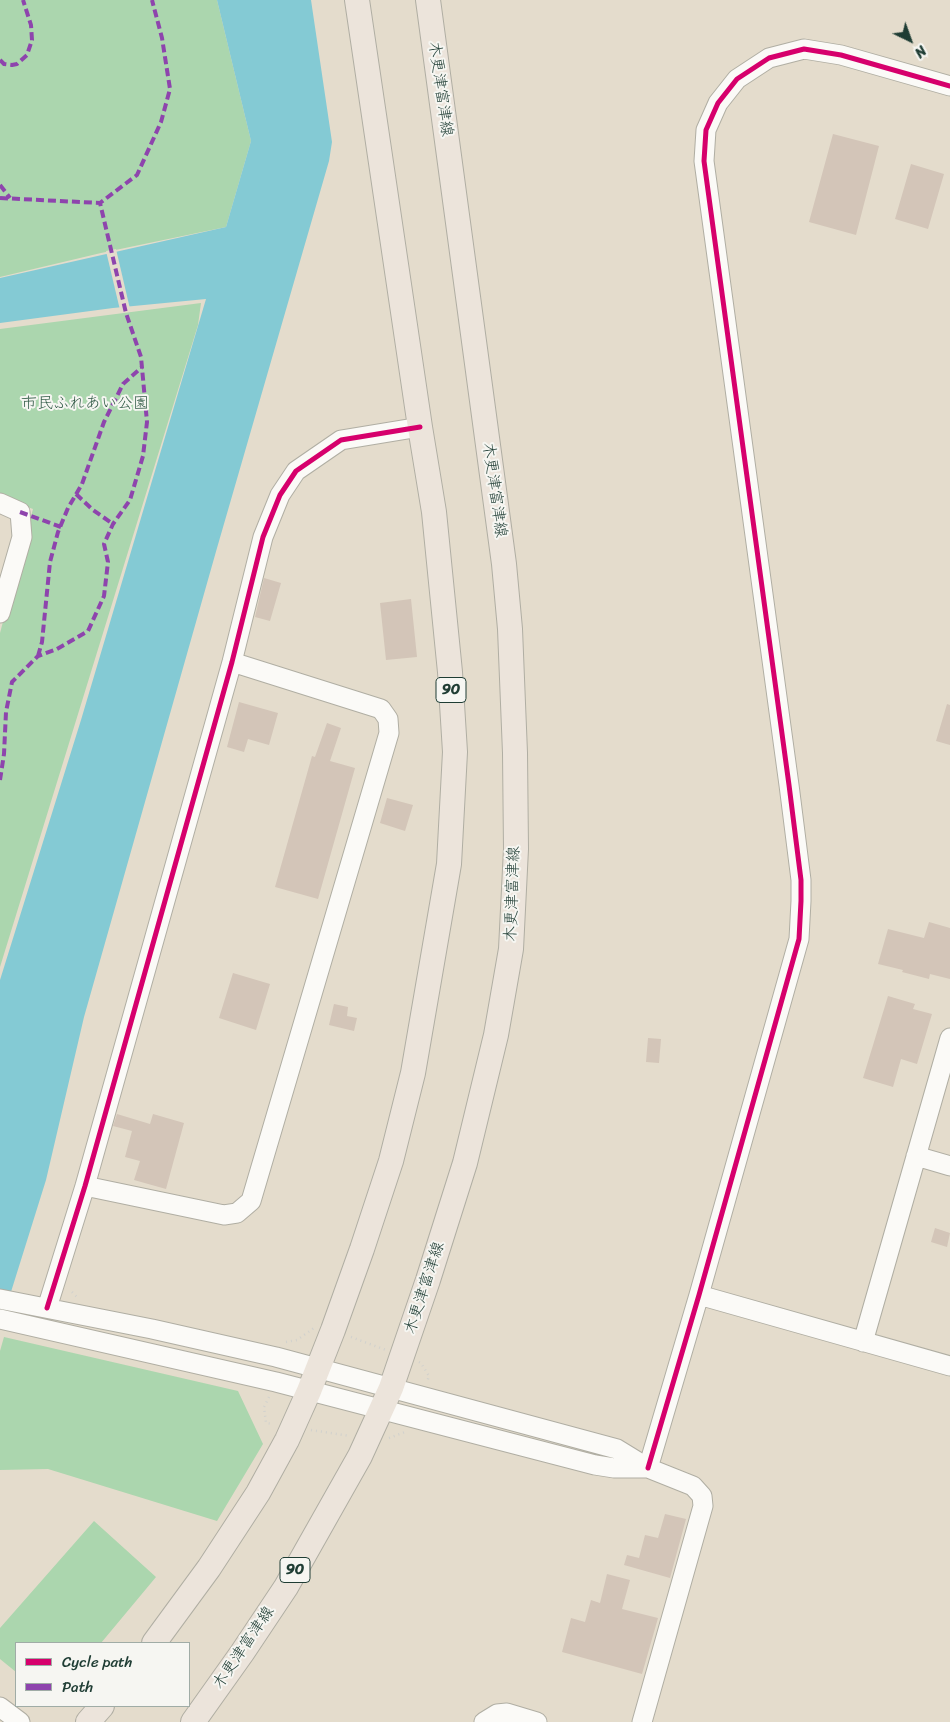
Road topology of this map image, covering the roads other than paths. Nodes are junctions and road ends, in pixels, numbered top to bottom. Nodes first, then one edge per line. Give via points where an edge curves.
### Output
1 (357, 0) edge
2 (428, 0) edge
3 (950, 86) edge
4 (420, 427) junction
5 (0, 503) edge
6 (0, 613) edge
7 (232, 662) junction
8 (950, 1038) edge
9 (916, 1156) junction
10 (950, 1166) edge
11 (86, 1186) junction
12 (699, 1295) junction
13 (9, 1300) edge
14 (47, 1308) junction
15 (6, 1321) edge
16 (863, 1342) junction
17 (950, 1366) edge
18 (318, 1368) junction
19 (391, 1388) junction
20 (309, 1391) junction
21 (381, 1409) junction
22 (648, 1468) junction
23 (155, 1642) edge
24 (0, 1707) edge
25 (101, 1707) edge
26 (20, 1722) edge
27 (88, 1722) edge
28 (193, 1722) edge
29 (484, 1722) edge
30 (537, 1722) edge
31 (642, 1722) edge

1 - 4 main road, 90
2 - 19 main road, 木更津富津線 / 90 via 505,573 513,674 516,849 511,949 496,1035 465,1163
3 - 12 street via 841,55 804,50 770,58 737,79 718,103 706,130 704,161 789,785 801,901 799,939
4 - 7 street via 341,440 296,471 280,495 263,537
4 - 18 main road, 90 via 434,512 451,682 455,752 449,864 413,1073 362,1249
5 - 6 street via 20,512 22,537
7 - 11 street
7 - 11 street via 381,709 388,719 389,733 250,1201 237,1213 224,1215
8 - 9 street
9 - 10 street
9 - 16 street
11 - 14 street
12 - 16 street
12 - 22 street
13 - 14 street
14 - 18 street
15 - 20 street
16 - 17 street
18 - 19 street
18 - 20 main road, 90
19 - 21 main road, 木更津富津線 / 90
19 - 22 street via 617,1449
20 - 21 street
20 - 23 main road, 90 via 263,1484 209,1568
21 - 22 street via 595,1465
21 - 28 main road, 木更津富津線 / 90 via 360,1456 286,1587
22 - 31 street via 693,1486 702,1496 703,1506
24 - 26 street
25 - 27 main road
29 - 30 street via 496,1714 507,1713

